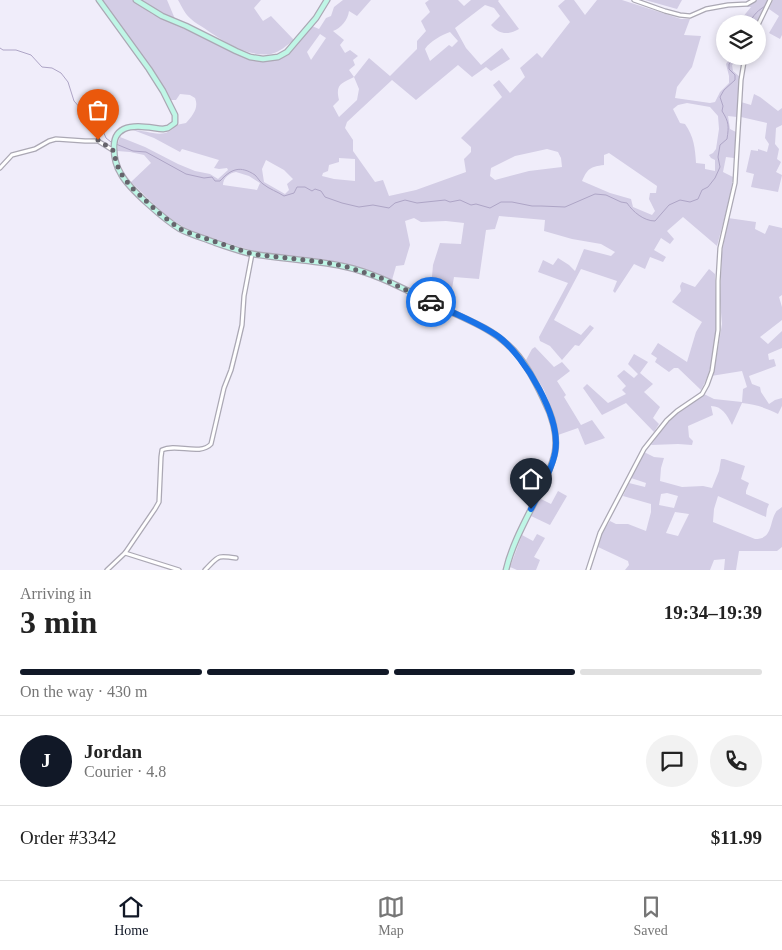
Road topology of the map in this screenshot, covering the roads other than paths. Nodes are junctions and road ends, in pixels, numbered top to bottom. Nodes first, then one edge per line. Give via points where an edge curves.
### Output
1 (99, 0) edge
2 (136, 0) edge
3 (327, 0) edge
4 (634, 0) edge
5 (754, 0) edge
6 (770, 0) edge
7 (763, 15) edge
8 (744, 65) edge
9 (114, 147) junction
10 (0, 168) edge
11 (252, 254) junction
12 (125, 553) junction
13 (236, 558) dead end
14 (106, 570) edge
15 (179, 570) edge
16 (205, 570) edge
17 (506, 570) edge
18 (588, 570) edge

1 - 9 street via 163,91 176,120 163,129 124,129 116,136
2 - 3 street via 236,51 263,59 287,52
4 - 5 street via 690,16 706,9 747,4
6 - 7 street
8 - 18 street via 735,183 720,248 718,330 712,371 702,394 667,420 644,449 600,533
9 - 10 street via 98,140 56,139 36,149 12,155
9 - 11 street via 124,179 171,223 192,234
11 - 12 street via 242,325 211,444 201,449 162,450 159,502
11 - 17 street via 323,262 381,278 489,330 510,346 545,401 555,437 555,453
12 - 14 street
12 - 15 street
13 - 16 street via 218,557

